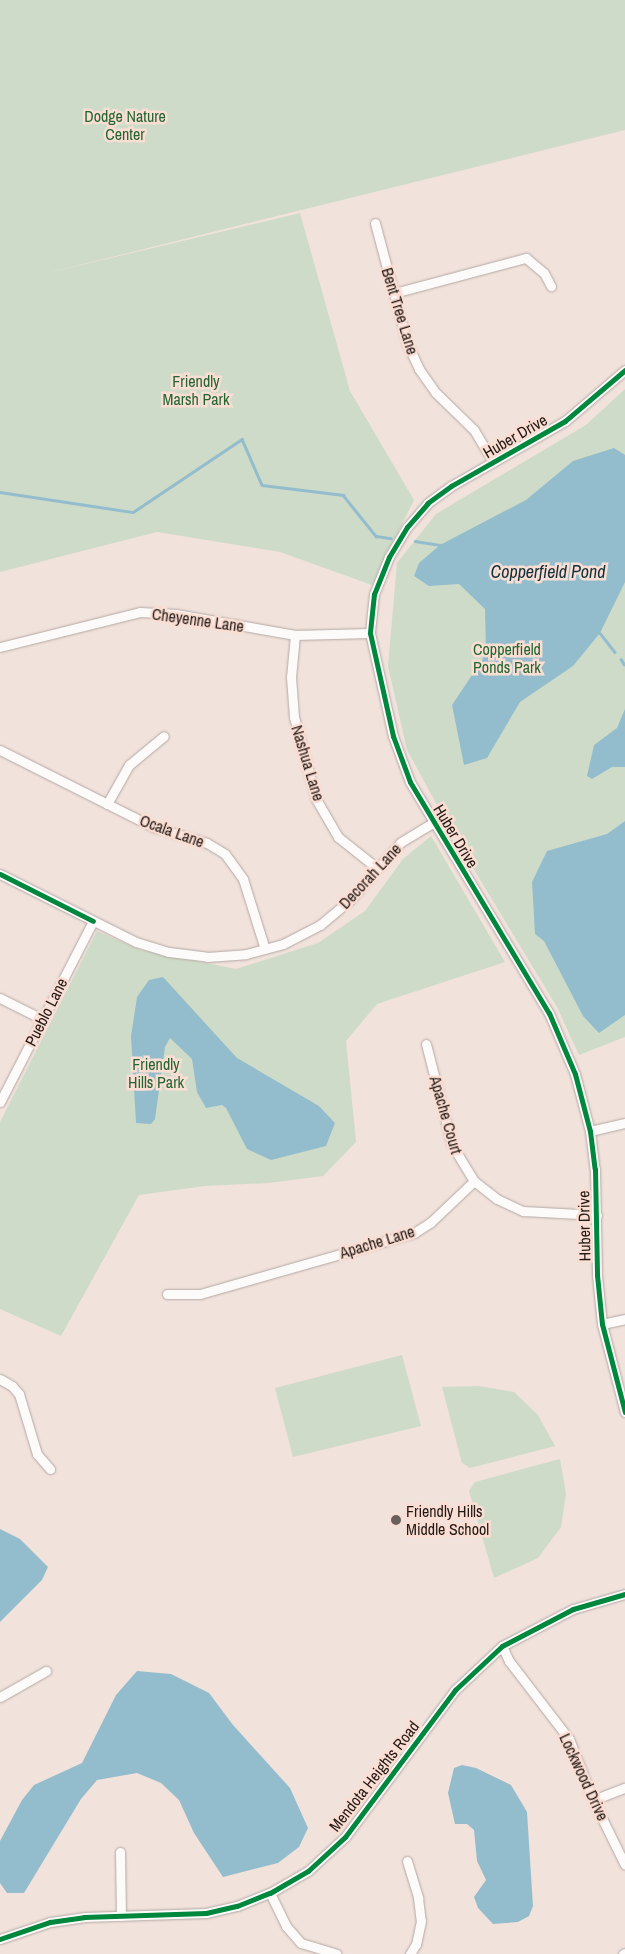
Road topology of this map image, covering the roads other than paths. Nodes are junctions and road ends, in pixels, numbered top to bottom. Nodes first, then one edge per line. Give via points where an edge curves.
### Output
1 (375, 223) dead end
2 (552, 286) dead end
3 (394, 293) junction
4 (625, 370) edge
5 (494, 462) junction
6 (370, 633) junction
7 (295, 635) junction
8 (0, 647) edge
9 (164, 736) dead end
10 (0, 750) edge
11 (106, 804) junction
12 (433, 823) junction
13 (377, 868) junction
14 (0, 874) edge
15 (93, 921) junction
16 (264, 949) junction
17 (0, 998) edge
18 (42, 1020) junction
19 (426, 1044) dead end
20 (0, 1102) edge
21 (625, 1123) edge
22 (590, 1131) junction
23 (474, 1181) junction
24 (597, 1215) junction
25 (167, 1294) dead end
26 (625, 1319) edge
27 (602, 1324) junction
28 (0, 1379) edge
29 (625, 1412) edge
30 (50, 1469) dead end
31 (625, 1594) edge
32 (502, 1646) junction
33 (46, 1671) dead end
34 (0, 1697) edge
35 (625, 1788) edge
36 (593, 1800) junction
37 (120, 1852) dead end
38 (407, 1862) dead end
39 (625, 1865) edge
40 (270, 1893) junction
41 (121, 1916) junction
42 (0, 1940) edge
43 (306, 1951) edge
44 (336, 1954) edge
45 (410, 1954) edge

1 - 3 street, Bent Tree Lane
2 - 3 street via 544,273 526,258
3 - 5 street, Bent Tree Lane via 407,343 419,369 436,393 474,430
4 - 5 street, Huber Drive via 566,421
5 - 6 street, Huber Drive via 428,503 407,527 389,557 374,594
6 - 7 street, Cheyenne Lane
6 - 12 street, Huber Drive via 393,736 410,782
7 - 8 street, Cheyenne Lane via 176,614 140,612
7 - 13 street, Nashua Lane via 291,677 294,717 316,799 338,837
9 - 11 street via 129,765
10 - 11 street, Ocala Lane
11 - 16 street, Ocala Lane via 153,827 207,843 225,854 243,879
12 - 13 street, Decorah Lane via 401,842
12 - 22 street, Huber Drive via 549,1013 575,1074
13 - 16 street, Decorah Lane via 350,900 320,925 283,944
14 - 15 street, Decorah Lane
15 - 16 street, Decorah Lane via 136,942 169,952 207,957
15 - 18 street, Pueblo Lane
17 - 18 street
18 - 20 street, Pueblo Lane
19 - 23 street, Apache Court via 452,1145
21 - 22 street
22 - 24 street, Huber Drive
23 - 24 street via 497,1199 523,1211
23 - 25 street, Apache Lane via 431,1222 414,1233 200,1294
24 - 27 street, Huber Drive via 597,1275
26 - 27 street
27 - 29 street, Huber Drive
28 - 30 street via 18,1394 37,1454
31 - 32 street, Mendota Heights Road via 573,1609
32 - 36 street, Lockwood Drive via 509,1661 570,1739
32 - 40 street, Mendota Heights Road via 455,1690 345,1837 308,1871
33 - 34 street
35 - 36 street
36 - 39 street, Lockwood Drive
37 - 41 street
38 - 45 street via 421,1921 416,1944
40 - 41 street, Mendota Heights Road via 237,1906 206,1913
40 - 43 street via 286,1926
41 - 42 street, Mendota Heights Road via 50,1922
43 - 44 street

